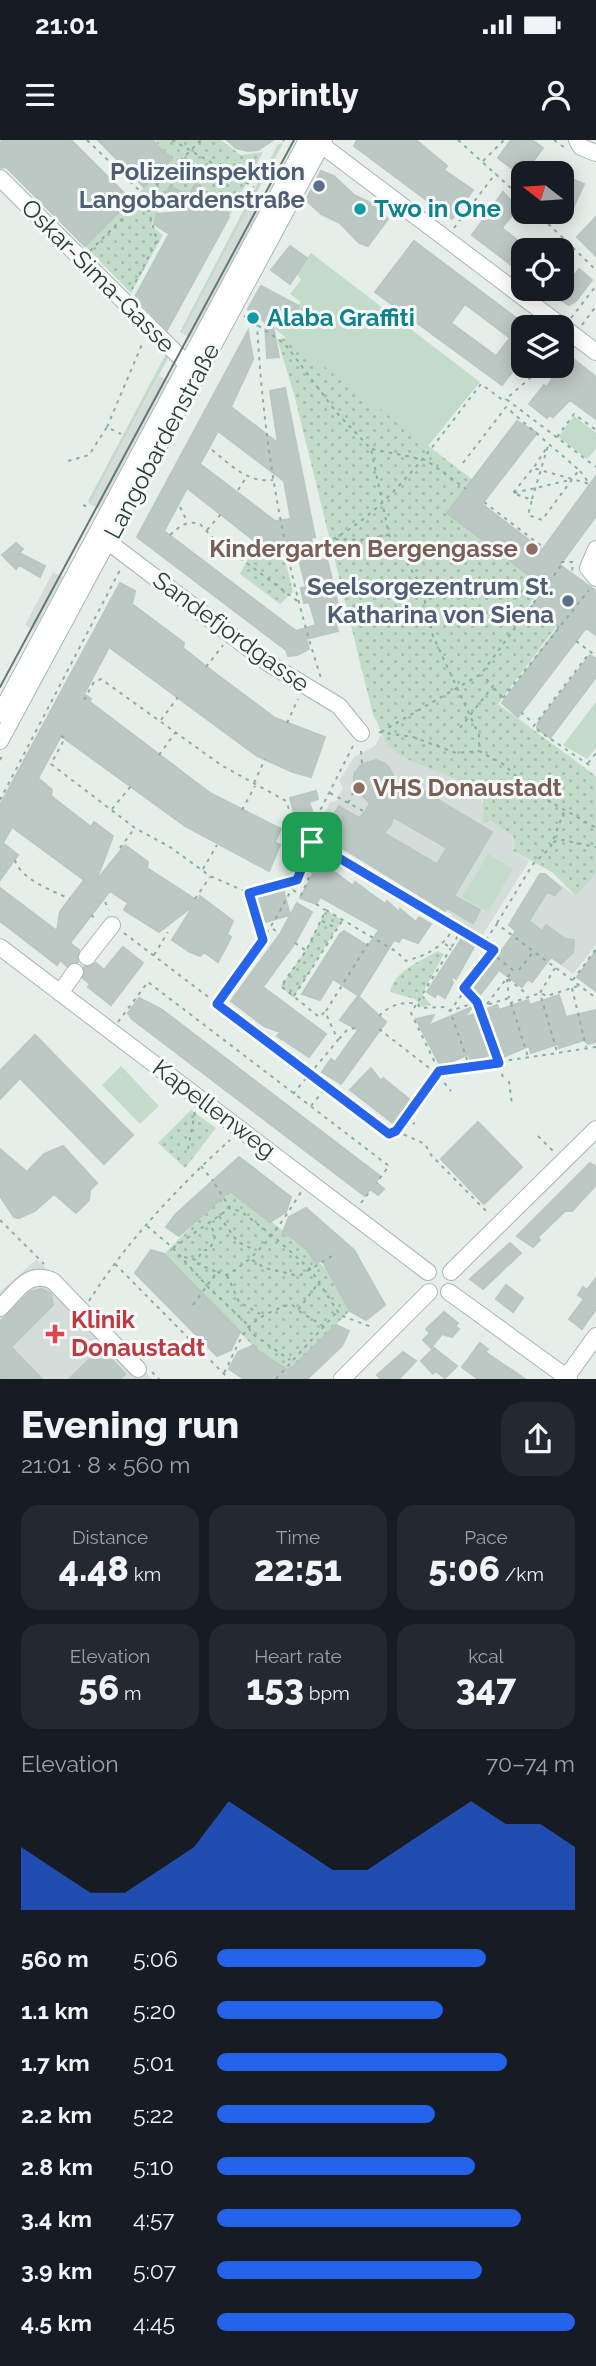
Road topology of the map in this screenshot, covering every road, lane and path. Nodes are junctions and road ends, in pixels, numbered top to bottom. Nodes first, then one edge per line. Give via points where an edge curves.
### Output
1 (87, 140) edge
2 (172, 140) edge
3 (201, 140) edge
4 (458, 140) edge
5 (504, 140) edge
6 (577, 140) edge
7 (317, 141) edge
8 (189, 152) junction
9 (596, 153) edge
10 (483, 161) junction
11 (496, 173) junction
12 (0, 178) edge
13 (254, 187) dead end
14 (511, 188) edge
15 (144, 195) junction
16 (548, 224) edge
17 (446, 238) junction
18 (87, 254) dead end
19 (596, 270) edge
20 (596, 286) edge
21 (128, 295) dead end
22 (596, 306) edge
23 (243, 315) dead end
24 (574, 315) edge
25 (257, 322) junction
26 (148, 327) junction
27 (580, 328) dead end
28 (596, 352) edge
29 (192, 369) junction
30 (530, 378) edge
31 (505, 400) junction
32 (506, 407) junction
33 (107, 427) junction
34 (596, 430) edge
35 (121, 434) dead end
36 (556, 438) junction
37 (548, 446) junction
38 (371, 449) junction
39 (212, 450) dead end
40 (422, 459) junction
41 (68, 461) dead end
42 (464, 463) dead end
43 (596, 467) edge
44 (533, 468) junction
45 (541, 470) junction
46 (579, 470) junction
47 (247, 477) junction
48 (274, 480) junction
49 (572, 480) junction
50 (536, 487) junction
51 (238, 489) dead end
52 (466, 489) dead end
53 (513, 493) junction
54 (532, 500) junction
55 (381, 502) junction
56 (484, 502) dead end
57 (83, 505) dead end
58 (88, 507) dead end
59 (180, 507) dead end
60 (220, 514) dead end
61 (187, 522) junction
62 (206, 530) junction
63 (170, 535) dead end
64 (389, 535) junction
65 (334, 539) junction
66 (101, 540) junction
67 (309, 545) dead end
68 (298, 547) dead end
69 (544, 548) dead end
70 (288, 549) junction
71 (596, 549) edge
72 (240, 557) junction
73 (121, 569) dead end
74 (572, 572) dead end
75 (594, 582) edge
76 (300, 603) junction
77 (530, 606) junction
78 (558, 627) junction
79 (576, 641) dead end
80 (223, 645) dead end
81 (590, 652) junction
82 (596, 656) edge
83 (206, 667) dead end
84 (481, 674) junction
85 (323, 685) dead end
86 (493, 686) junction
87 (456, 688) junction
88 (178, 697) dead end
89 (298, 699) dead end
90 (84, 700) dead end
91 (521, 712) dead end
92 (0, 714) edge
93 (470, 715) junction
94 (160, 721) junction
95 (287, 723) dead end
96 (535, 724) junction
97 (460, 728) dead end
98 (176, 732) junction
99 (361, 733) joint
100 (61, 736) dead end
101 (0, 741) edge
102 (361, 751) dead end
103 (479, 751) junction
104 (596, 753) edge
105 (159, 755) dead end
106 (265, 759) dead end
107 (362, 764) dead end
108 (255, 784) junction
109 (131, 786) dead end
110 (329, 792) junction
111 (357, 792) dead end
112 (0, 800) edge
113 (348, 803) junction
114 (565, 808) junction
115 (111, 810) junction
116 (242, 810) dead end
117 (365, 812) dead end
118 (135, 828) junction
119 (596, 828) edge
120 (306, 838) junction
121 (312, 842) junction
122 (552, 843) junction
123 (217, 845) dead end
124 (596, 847) edge
125 (120, 848) dead end
126 (15, 860) dead end
127 (203, 870) junction
128 (211, 876) junction
129 (297, 880) junction
130 (293, 890) junction
131 (249, 893) junction
132 (195, 899) dead end
133 (70, 900) dead end
134 (105, 902) dead end
135 (316, 904) dead end
136 (326, 910) junction
137 (110, 919) junction
138 (342, 920) junction
139 (321, 921) junction
140 (497, 924) junction
141 (454, 927) junction
142 (272, 929) junction
143 (337, 929) junction
144 (461, 931) junction
145 (168, 932) dead end
146 (280, 934) dead end
147 (373, 937) junction
148 (263, 940) junction
149 (295, 943) dead end
150 (444, 944) junction
151 (483, 944) junction
152 (0, 947) edge
153 (451, 948) junction
154 (596, 948) edge
155 (306, 950) junction
156 (533, 951) junction
157 (491, 953) junction
158 (153, 956) junction
159 (87, 957) dead end
160 (555, 968) junction
161 (519, 970) dead end
162 (75, 972) dead end
163 (507, 978) junction
164 (572, 980) junction
165 (579, 986) junction
166 (464, 988) junction
167 (572, 988) junction
168 (60, 993) junction
169 (540, 993) junction
170 (530, 996) junction
171 (293, 998) junction
172 (509, 998) junction
173 (596, 998) edge
174 (477, 1002) junction
175 (511, 1003) junction
176 (217, 1004) junction
177 (418, 1004) junction
178 (486, 1005) junction
179 (450, 1011) junction
180 (325, 1012) junction
181 (379, 1016) dead end
182 (117, 1023) dead end
183 (355, 1028) dead end
184 (379, 1029) dead end
185 (338, 1040) junction
186 (596, 1047) edge
187 (586, 1048) junction
188 (557, 1054) junction
189 (528, 1058) junction
190 (499, 1063) junction
191 (470, 1068) junction
192 (309, 1073) junction
193 (438, 1073) junction
194 (509, 1081) dead end
195 (504, 1082) dead end
196 (323, 1091) dead end
197 (451, 1091) dead end
198 (293, 1094) junction
199 (512, 1105) dead end
200 (310, 1107) junction
201 (195, 1110) dead end
202 (415, 1124) dead end
203 (596, 1129) edge
204 (396, 1131) junction
205 (538, 1136) dead end
206 (231, 1139) dead end
207 (188, 1149) dead end
208 (553, 1151) dead end
209 (201, 1167) junction
210 (376, 1183) dead end
211 (371, 1190) dead end
212 (301, 1191) dead end
213 (359, 1205) dead end
214 (230, 1208) junction
215 (490, 1214) dead end
216 (219, 1215) junction
217 (209, 1222) junction
218 (147, 1225) junction
219 (274, 1237) junction
220 (173, 1248) junction
221 (256, 1251) junction
222 (332, 1256) dead end
223 (183, 1257) junction
224 (197, 1260) junction
225 (251, 1260) junction
226 (115, 1264) junction
227 (311, 1270) junction
228 (218, 1272) junction
229 (428, 1272) junction
230 (450, 1272) junction
231 (227, 1275) junction
232 (321, 1281) junction
233 (207, 1286) junction
234 (429, 1292) junction
235 (449, 1292) junction
236 (193, 1305) dead end
237 (86, 1306) dead end
238 (0, 1308) edge
239 (298, 1310) junction
240 (337, 1311) junction
241 (261, 1314) junction
242 (248, 1325) junction
243 (323, 1326) junction
244 (375, 1329) dead end
245 (596, 1336) edge
246 (290, 1360) junction
247 (138, 1369) dead end
248 (224, 1374) junction
249 (567, 1378) edge
250 (229, 1379) edge
251 (276, 1379) edge
252 (342, 1379) edge

1 - 15 path
2 - 8 path
3 - 8 path
4 - 10 path
5 - 10 path
6 - 9 street
7 - 17 street
7 - 29 street, Langobardenstraße
8 - 13 path
8 - 15 path
10 - 11 path
11 - 14 path
11 - 17 path
12 - 26 street, Oskar-Sima-Gasse
15 - 18 path
15 - 21 path via 157,240
16 - 19 path
17 - 28 street
20 - 24 path
22 - 27 path
23 - 25 path
25 - 38 path via 285,344
25 - 48 path
26 - 29 street, Oskar-Sima-Gasse
26 - 33 path
29 - 66 street, Langobardenstraße
30 - 31 path
31 - 32 path
31 - 36 path
31 - 40 path via 481,384
32 - 37 path via 550,442
32 - 42 path
33 - 35 path
33 - 41 path via 89,455
34 - 36 path via 574,414
36 - 43 path
37 - 44 path
37 - 45 path
37 - 46 path
38 - 40 path
38 - 55 path
39 - 47 path
40 - 52 path
40 - 55 path
44 - 45 path
44 - 53 path
45 - 49 path
45 - 50 path
46 - 49 path
46 - 49 path via 590,484
47 - 48 path
47 - 51 path
48 - 70 path
49 - 50 path
49 - 54 path via 542,520 528,515
50 - 53 path
50 - 54 path
53 - 54 path
55 - 64 path
55 - 65 path
56 - 69 path
57 - 58 path
59 - 61 path
60 - 62 path
61 - 62 path
61 - 63 path
62 - 72 path via 227,553
64 - 65 path
64 - 87 path via 421,585 433,636
65 - 67 path
66 - 92 street, Langobardenstraße
66 - 99 street, Sandefjordgasse via 268,663 339,706
66 - 101 street, Langobardenstraße
68 - 70 path
70 - 72 path
70 - 76 path
71 - 75 street via 588,568
72 - 76 path
73 - 112 path
74 - 77 path via 573,562 562,562
75 - 78 path
76 - 85 path
77 - 78 path
77 - 84 path
78 - 86 path via 504,699
79 - 81 path
80 - 83 path
81 - 82 path
81 - 96 path
84 - 86 path
84 - 87 path
86 - 93 path
87 - 93 path
87 - 103 path via 380,732 413,737 456,753
88 - 94 path
89 - 95 path
90 - 94 path via 94,682 101,679
91 - 96 path
93 - 97 path
93 - 103 path via 479,736
94 - 98 path
96 - 104 path via 535,729 588,765
98 - 105 path
98 - 108 path
99 - 110 path
100 - 115 path via 65,738 51,764
102 - 107 path
103 - 114 path via 503,764 535,793
106 - 108 path
108 - 116 path
108 - 120 path via 286,801 297,832
109 - 115 path
110 - 113 path
110 - 120 path
111 - 113 path
113 - 117 path
114 - 119 path
114 - 122 path
115 - 118 path
118 - 125 path
118 - 127 path
120 - 121 path
121 - 129 path
121 - 130 path via 315,852 309,879 301,895
121 - 141 path
122 - 124 path via 563,839
122 - 140 path via 533,864
123 - 127 path
126 - 133 path via 16,867
127 - 128 path
128 - 131 path
128 - 132 path
129 - 130 path
129 - 131 path
130 - 142 path
131 - 148 path
134 - 137 path
135 - 136 path
136 - 138 path
136 - 139 path
137 - 158 path
137 - 159 street
138 - 143 path
138 - 147 path
139 - 143 path
139 - 155 path
140 - 151 path
140 - 156 path
141 - 144 path
141 - 150 path
142 - 146 path
142 - 148 path
143 - 171 path
144 - 151 path
144 - 153 path
145 - 158 path
147 - 150 path via 406,961
147 - 180 path
148 - 176 path
149 - 155 path
150 - 153 path
151 - 157 path via 494,950
152 - 168 street, Kapellenweg
153 - 177 path
154 - 164 path
155 - 171 path via 281,986
156 - 160 path
156 - 161 path
157 - 163 path via 513,970
157 - 166 path
158 - 176 path
160 - 164 path
160 - 169 path
162 - 168 street
163 - 170 path
163 - 172 path
163 - 178 path
164 - 165 path
165 - 167 path
165 - 173 path
166 - 174 path
166 - 179 path
167 - 169 path via 547,996
167 - 187 path
168 - 229 street, Kapellenweg
169 - 170 path
169 - 188 path
170 - 175 path
171 - 180 path via 319,1017
172 - 175 path
172 - 178 path
174 - 178 path
174 - 179 path
174 - 190 path
175 - 189 path
176 - 192 path
177 - 179 path
177 - 181 path via 388,1007
177 - 193 path via 411,1013
179 - 191 path
180 - 185 path
182 - 198 path via 148,982
183 - 185 path
184 - 193 path
185 - 192 path
186 - 187 path
187 - 188 path
188 - 189 path
189 - 190 path
190 - 191 path
190 - 195 path
191 - 193 path
192 - 198 path
192 - 204 path via 389,1134
193 - 197 path
193 - 204 path
194 - 199 path
196 - 200 path
198 - 200 path
200 - 210 path via 389,1166
201 - 207 path
202 - 204 path
203 - 230 street
204 - 215 path via 425,1144
205 - 208 path
206 - 209 path
209 - 214 path
209 - 218 path
211 - 213 path
212 - 219 path
214 - 216 path
214 - 219 path
216 - 217 path
216 - 221 path via 238,1242
217 - 220 path
217 - 224 path via 215,1237
218 - 220 path
218 - 226 path
219 - 221 path
219 - 227 path
220 - 223 path
221 - 225 path
222 - 227 path
223 - 224 path
223 - 233 path
224 - 228 path
225 - 227 path via 299,1276
225 - 231 path
226 - 237 path
226 - 248 path
227 - 232 path
228 - 231 path
228 - 233 path
229 - 230 street via 436,1267
229 - 234 street via 425,1286
230 - 235 street via 453,1285
231 - 241 path via 239,1301
232 - 239 path
232 - 240 path
233 - 236 path
233 - 242 path
234 - 235 street via 436,1296
234 - 252 street
235 - 249 street
238 - 247 street via 31,1278 42,1276
239 - 241 path via 290,1304
239 - 243 path
240 - 243 path
240 - 244 path
241 - 242 path
242 - 246 path via 251,1333
242 - 248 path
243 - 246 path
245 - 249 street
246 - 251 path
248 - 250 path

